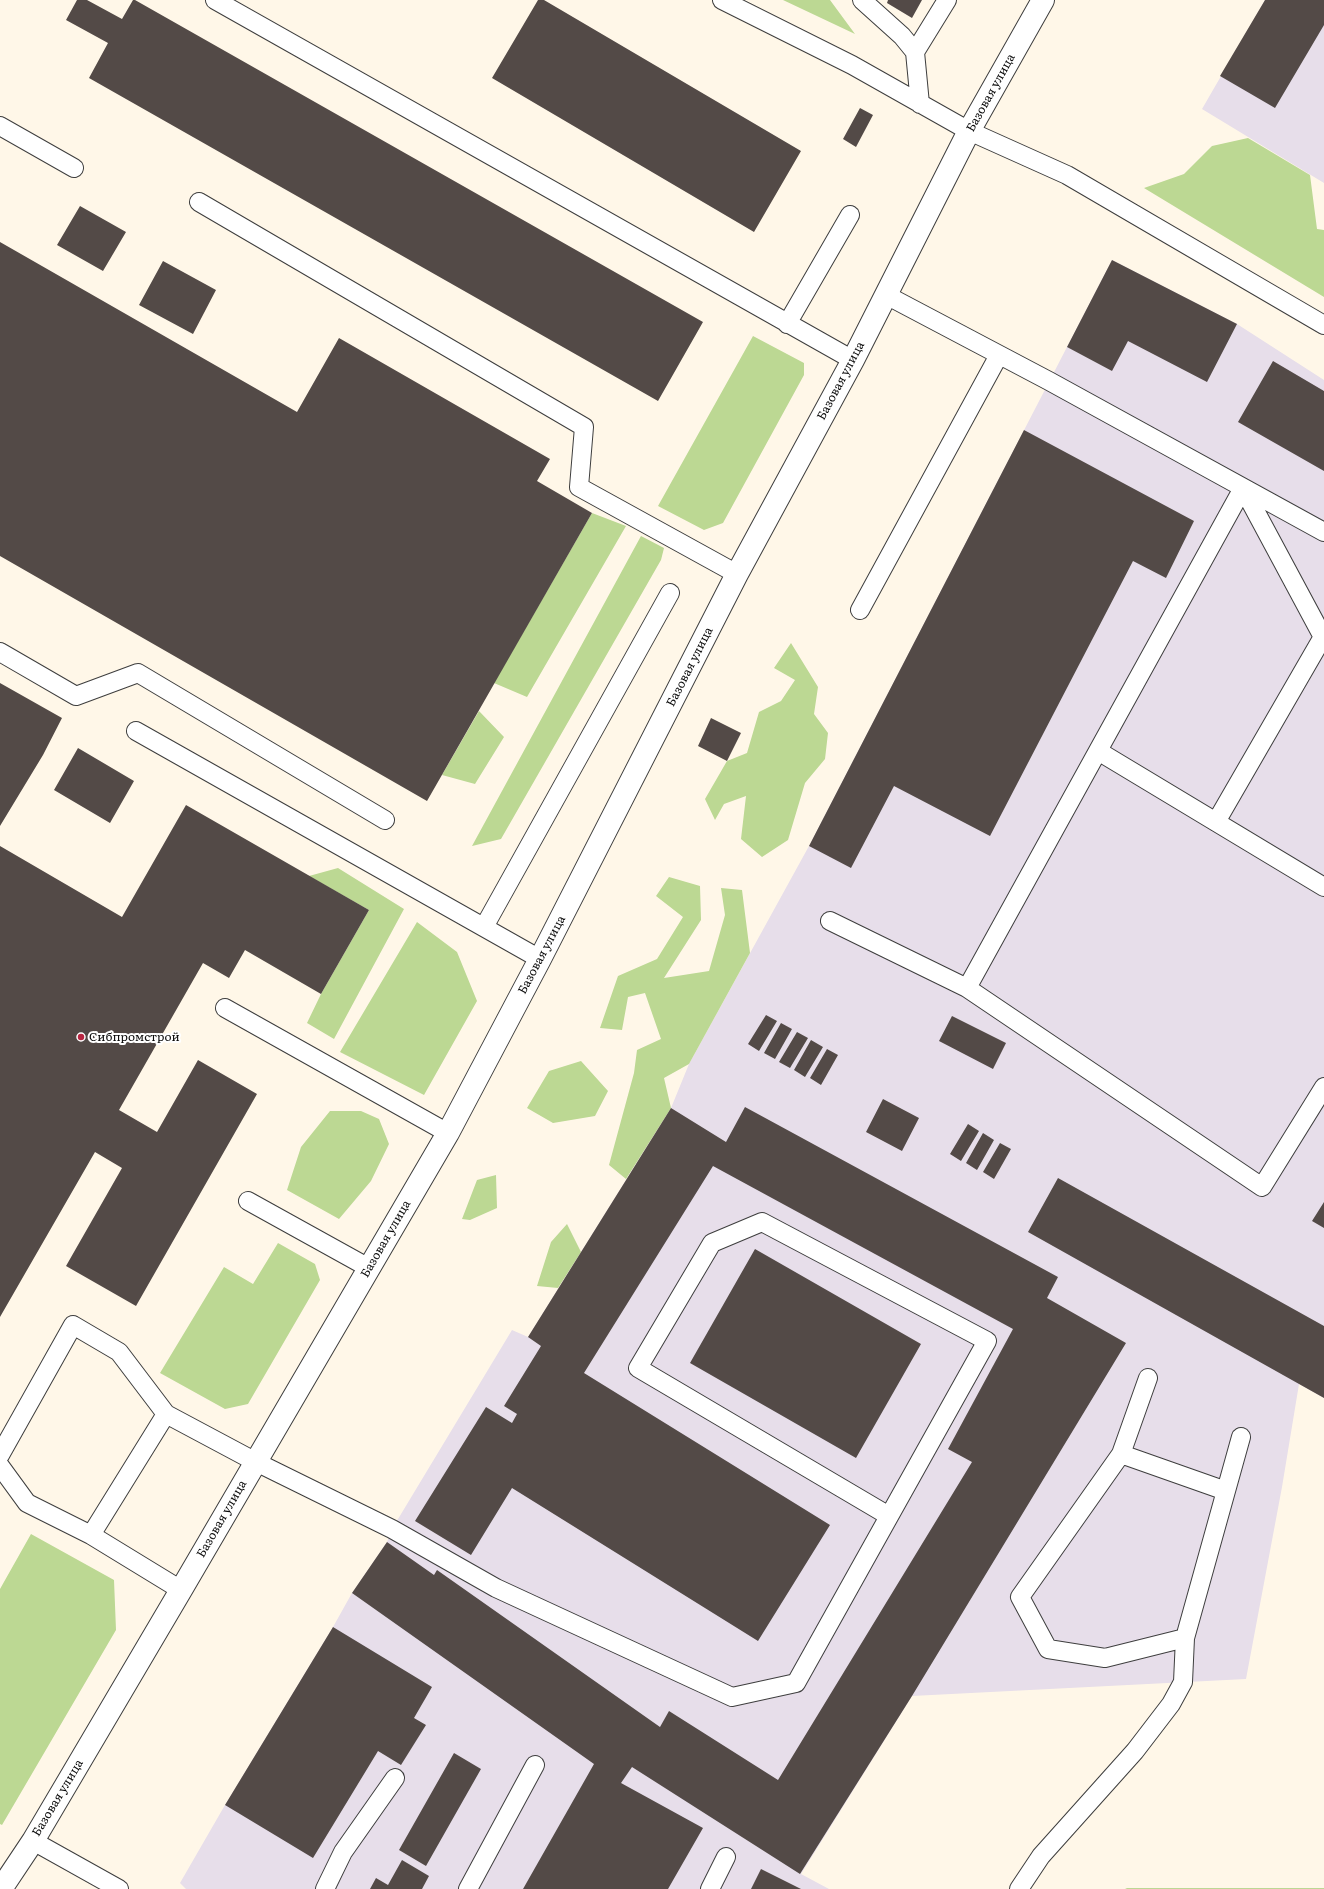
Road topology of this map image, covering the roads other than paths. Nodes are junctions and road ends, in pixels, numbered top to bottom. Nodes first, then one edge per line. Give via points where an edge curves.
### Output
1 (215, 0) edge
2 (722, 0) edge
3 (862, 0) edge
4 (947, 0) edge
5 (1043, 0) edge
6 (915, 52) junction
7 (920, 104) junction
8 (0, 126) edge
9 (969, 131) junction
10 (74, 168) dead end
11 (199, 202) dead end
12 (850, 215) dead end
13 (886, 295) junction
14 (787, 324) junction
15 (1324, 325) edge
16 (999, 355) junction
17 (853, 360) junction
18 (1244, 488) junction
19 (1324, 532) edge
20 (737, 574) junction
21 (670, 593) dead end
22 (860, 610) dead end
23 (1324, 637) edge
24 (0, 652) edge
25 (136, 731) dead end
26 (1098, 751) junction
27 (386, 820) dead end
28 (1216, 822) junction
29 (1324, 887) edge
30 (830, 921) dead end
31 (484, 927) junction
32 (540, 959) junction
33 (967, 988) junction
34 (225, 1008) dead end
35 (1324, 1087) edge
36 (448, 1133) junction
37 (248, 1201) dead end
38 (369, 1268) junction
39 (1148, 1378) dead end
40 (166, 1414) junction
41 (1241, 1437) dead end
42 (1121, 1454) junction
43 (0, 1455) edge
44 (256, 1462) junction
45 (0, 1466) edge
46 (1226, 1491) junction
47 (889, 1516) junction
48 (91, 1535) junction
49 (181, 1590) junction
50 (1185, 1638) junction
51 (535, 1765) dead end
52 (395, 1778) dead end
53 (33, 1841) junction
54 (726, 1857) dead end
55 (1, 1889) edge
56 (119, 1889) edge
57 (325, 1889) edge
58 (468, 1889) edge
59 (710, 1889) edge
60 (1019, 1889) edge

1 - 14 lane
2 - 7 lane via 852,66
3 - 6 lane via 902,36
4 - 6 lane
5 - 9 street, Базовая улица
6 - 7 lane
7 - 9 lane
8 - 10 lane
9 - 13 street, Базовая улица
9 - 15 lane via 1067,175
11 - 20 lane via 584,428 579,488
12 - 14 lane
13 - 16 lane
13 - 17 street, Базовая улица
14 - 17 lane
16 - 18 lane
16 - 22 lane
17 - 20 street, Базовая улица
18 - 19 lane
18 - 23 lane
18 - 26 lane
20 - 32 street, Базовая улица
21 - 31 lane
23 - 28 lane
24 - 27 lane via 76,696 138,673
25 - 31 lane
26 - 28 lane
26 - 33 lane
28 - 29 lane
30 - 33 lane
31 - 32 lane
32 - 36 street, Базовая улица
33 - 35 lane via 1262,1187
34 - 36 lane
36 - 38 street, Базовая улица
37 - 38 lane
38 - 44 street, Базовая улица
39 - 42 lane
40 - 43 lane via 119,1352 72,1325
40 - 44 lane
40 - 48 lane
41 - 46 lane
42 - 46 lane
42 - 50 lane via 1020,1597 1048,1649 1105,1658
44 - 47 lane via 392,1529 496,1588 732,1697 796,1683
44 - 49 street, Базовая улица
45 - 48 lane via 27,1503
46 - 50 lane
47 - 47 lane via 987,1341 762,1222 712,1243 638,1368
48 - 49 lane
49 - 53 street, Базовая улица
50 - 60 lane via 1183,1682 1171,1704 1135,1751 1040,1856
51 - 58 lane
52 - 57 lane via 343,1852
53 - 55 street, Базовая улица
53 - 56 lane
54 - 59 lane

